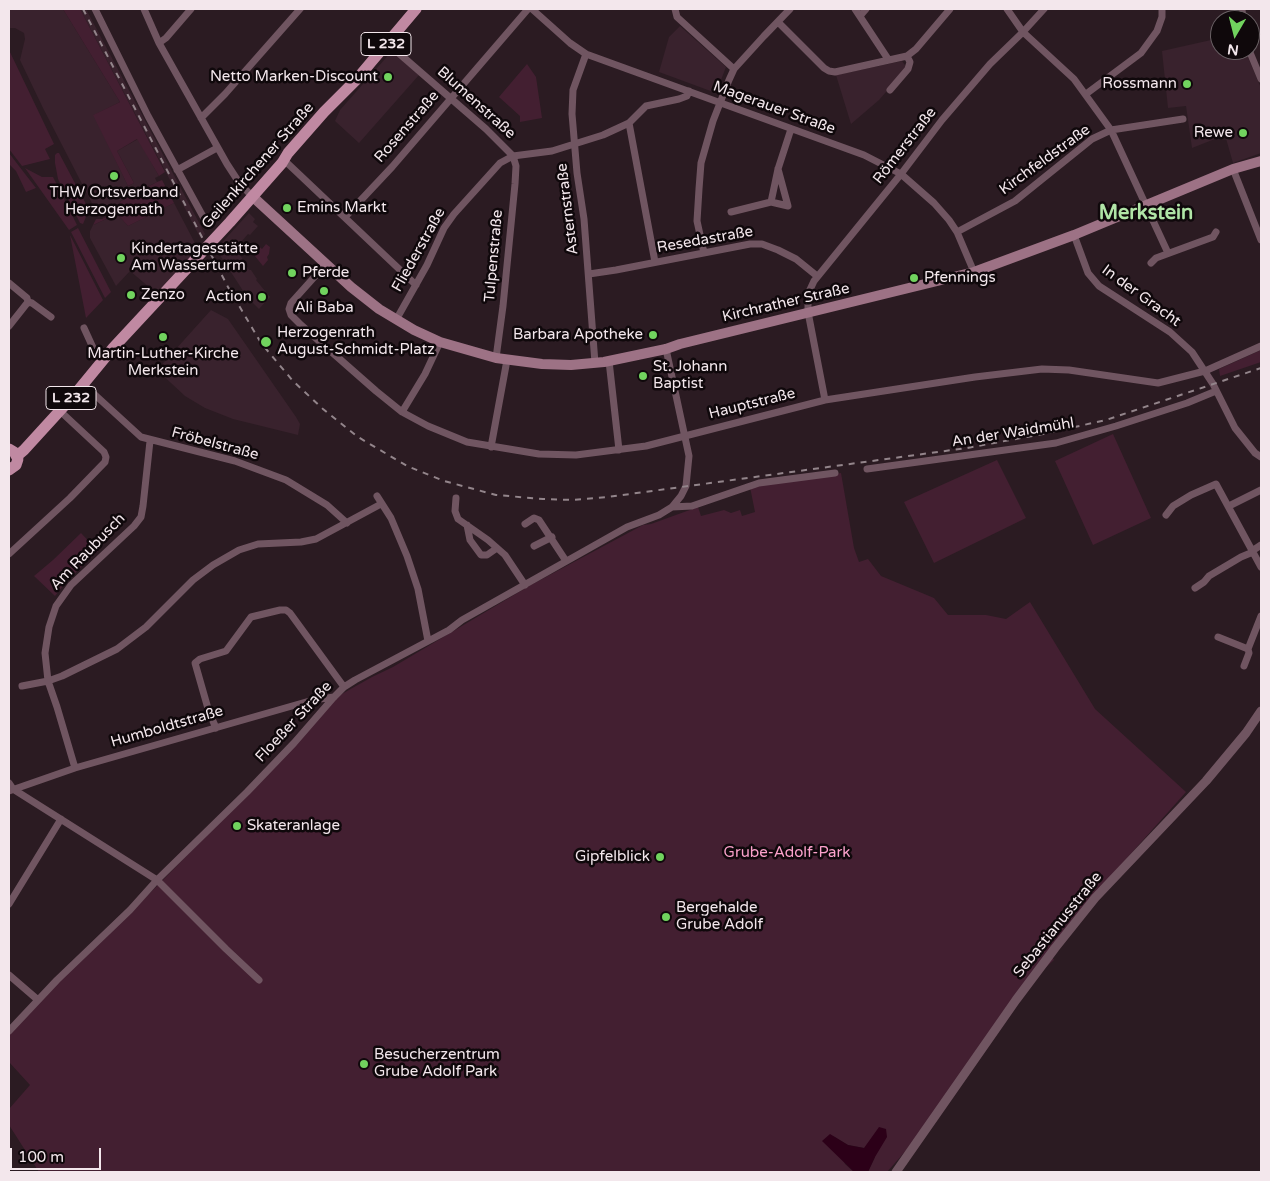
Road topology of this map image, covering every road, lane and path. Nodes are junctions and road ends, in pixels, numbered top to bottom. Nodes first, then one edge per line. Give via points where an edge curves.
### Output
1 (95, 9) edge
2 (144, 9) edge
3 (190, 9) edge
4 (300, 9) edge
5 (416, 9) edge
6 (530, 9) edge
7 (675, 9) edge
8 (790, 9) edge
9 (855, 9) edge
10 (866, 9) edge
11 (950, 9) edge
12 (1007, 9) edge
13 (1044, 9) edge
14 (1162, 9) edge
15 (860, 16) junction
16 (778, 22) junction
17 (1024, 32) junction
18 (387, 43) junction
19 (159, 44) junction
20 (586, 54) junction
21 (907, 56) junction
22 (888, 59) junction
23 (1253, 60) edge
24 (734, 69) junction
25 (1261, 79) edge
26 (890, 90) dead end
27 (689, 92) junction
28 (1086, 94) junction
29 (451, 98) junction
30 (720, 103) junction
31 (201, 118) junction
32 (1183, 119) dead end
33 (629, 123) junction
34 (791, 129) junction
35 (1111, 130) junction
36 (575, 143) junction
37 (217, 148) junction
38 (513, 156) junction
39 (284, 160) junction
40 (1261, 161) edge
41 (778, 169) junction
42 (1233, 169) junction
43 (177, 170) junction
44 (901, 174) junction
45 (252, 196) junction
46 (771, 202) junction
47 (1146, 206) junction
48 (731, 212) dead end
49 (345, 217) junction
50 (206, 222) dead end
51 (957, 232) junction
52 (1216, 232) dead end
53 (1074, 236) junction
54 (1261, 240) edge
55 (704, 253) junction
56 (1168, 253) junction
57 (655, 262) junction
58 (1151, 263) dead end
59 (326, 264) junction
60 (974, 272) junction
61 (589, 274) junction
62 (816, 276) junction
63 (9, 283) edge
64 (416, 285) junction
65 (28, 302) junction
66 (808, 312) junction
67 (51, 317) dead end
68 (396, 320) junction
69 (9, 326) edge
70 (84, 328) dead end
71 (440, 342) junction
72 (1261, 346) edge
73 (666, 350) junction
74 (501, 359) junction
75 (608, 362) junction
76 (100, 363) junction
77 (595, 363) junction
78 (1205, 372) junction
79 (82, 383) junction
80 (1216, 391) junction
81 (825, 400) junction
82 (60, 411) junction
83 (402, 412) junction
84 (685, 435) junction
85 (150, 441) junction
86 (491, 447) junction
87 (619, 450) junction
88 (13, 453) edge
89 (1261, 457) edge
90 (868, 469) dead end
91 (9, 470) edge
92 (835, 473) dead end
93 (1261, 490) edge
94 (377, 496) dead end
95 (456, 498) dead end
96 (382, 504) junction
97 (1229, 506) junction
98 (672, 507) junction
99 (1166, 515) dead end
100 (347, 524) junction
101 (525, 524) dead end
102 (467, 525) junction
103 (552, 537) junction
104 (1261, 545) edge
105 (534, 546) dead end
106 (497, 548) junction
107 (1253, 552) junction
108 (9, 554) edge
109 (566, 562) junction
110 (1261, 567) edge
111 (525, 584) junction
112 (1195, 588) dead end
113 (1261, 616) edge
114 (1218, 637) dead end
115 (428, 641) junction
116 (1248, 649) junction
117 (1244, 666) dead end
118 (48, 681) junction
119 (22, 686) dead end
120 (344, 687) junction
121 (334, 697) junction
122 (1261, 711) edge
123 (216, 728) junction
124 (75, 768) junction
125 (10, 788) edge
126 (61, 819) junction
127 (157, 880) junction
128 (9, 904) edge
129 (9, 975) edge
130 (259, 980) dead end
131 (38, 1000) junction
132 (9, 1031) edge
133 (896, 1172) edge

1 - 43 street
2 - 19 street
3 - 19 street
4 - 31 street
5 - 18 main road, Geilenkirchener Straße / L 232
6 - 20 street, Magerauer Straße
6 - 29 street, Rosenstraße
7 - 24 street via 677,17
8 - 16 street
9 - 15 street
10 - 15 street
11 - 21 street
12 - 17 street
13 - 17 street, Römerstraße
14 - 28 street via 1158,31 1141,53
15 - 22 street
16 - 22 street via 828,71
16 - 24 street
17 - 28 street
17 - 44 street, Römerstraße via 990,64
18 - 29 street, Blumenstraße
18 - 39 main road, Geilenkirchener Straße / L 232
19 - 31 street
20 - 27 street, Magerauer Straße
20 - 36 street, Asternstraße via 573,90
21 - 22 street
21 - 26 street via 910,62 908,69
23 - 25 street
24 - 30 street
27 - 30 street, Magerauer Straße
27 - 33 street, Blumenstraße via 679,99 646,106
28 - 35 street
29 - 38 street, Blumenstraße
29 - 49 street, Rosenstraße
30 - 34 street, Magerauer Straße
30 - 55 street via 701,163 697,221
31 - 37 street
32 - 35 street, Kirchfeldstraße
33 - 36 street, Blumenstraße
33 - 57 street
34 - 41 street
34 - 44 street, Magerauer Straße via 864,155
35 - 47 street
35 - 51 street, Kirchfeldstraße via 1092,139 1015,200
36 - 38 street, Blumenstraße via 552,151
36 - 61 street, Asternstraße
37 - 43 street
37 - 45 street via 240,184
38 - 64 street, Fliederstraße via 500,163 454,214
38 - 74 street, Tulpenstraße via 516,166 500,335
39 - 45 main road, Geilenkirchener Straße / L 232
39 - 49 street
40 - 42 main road, Kirchrather Straße
41 - 46 street
41 - 46 street via 788,206
42 - 47 main road, Kirchrather Straße
42 - 54 street
43 - 50 street
44 - 51 street, Magerauer Straße via 934,203
44 - 62 street, Römerstraße
45 - 59 main road, Kirchrather Straße
45 - 76 main road, Geilenkirchener Straße / L 232
46 - 48 street
47 - 53 main road, Kirchrather Straße
47 - 56 street
49 - 64 street
51 - 60 street, Magerauer Straße
52 - 56 street via 1213,237
53 - 60 main road, Kirchrather Straße
53 - 78 street, In der Gracht via 1088,273 1099,286 1170,332 1192,352
55 - 57 street, Resedastraße
55 - 62 street, Resedastraße via 762,244 796,259
56 - 58 street
57 - 61 street, Resedastraße
59 - 68 main road, Kirchrather Straße
59 - 83 street, Hauptstraße via 291,303 291,315
60 - 66 main road, Kirchrather Straße
61 - 77 street, Asternstraße
62 - 66 street, Römerstraße via 808,294
63 - 65 street
64 - 68 street, Fliederstraße
65 - 67 street
65 - 69 street
66 - 73 main road, Kirchrather Straße
66 - 81 street, Römerstraße
68 - 71 main road, Kirchrather Straße
70 - 76 street
71 - 74 main road, Kirchrather Straße
71 - 83 street
72 - 78 street, Hauptstraße
73 - 75 main road, Kirchrather Straße
73 - 84 street
74 - 77 main road, Kirchrather Straße via 542,364
74 - 86 street, Tulpenstraße
75 - 77 main road, Kirchrather Straße
75 - 87 street
76 - 79 main road, Geilenkirchener Straße / L 232
78 - 80 street, In der Gracht
78 - 81 street, Hauptstraße via 1158,383 1042,368
79 - 82 main road, Geilenkirchener Straße / L 232
79 - 85 street, Fröbelstraße via 128,427
80 - 89 street, In der Gracht via 1235,428
80 - 90 street, An der Waidmühl via 1056,443
81 - 84 street, Hauptstraße
82 - 88 main road, Geilenkirchener Straße / L 232
82 - 108 street via 104,452 105,462
83 - 86 street, Hauptstraße via 467,442
84 - 87 street, Hauptstraße
84 - 98 street via 689,456 688,479
85 - 100 street, Fröbelstraße via 235,460 286,480 327,505
85 - 118 street, Am Raubusch via 141,517 71,585 56,606 45,653
86 - 87 street, Hauptstraße via 576,455
88 - 91 main road, L 232 via 16,465
92 - 98 street via 759,483 692,506
93 - 97 street
94 - 96 street
95 - 102 street via 456,515
96 - 100 street
96 - 115 street via 398,533 414,575
97 - 99 street via 1216,484 1190,495
97 - 107 street
98 - 109 street, Floeßer Straße via 627,527
100 - 118 street via 316,539 258,544 238,550 193,580 146,627 117,649
101 - 103 street via 537,517
102 - 106 street
102 - 106 street via 470,540 481,555
103 - 105 street
103 - 109 street
104 - 107 street
106 - 111 street
107 - 110 street
107 - 112 street via 1241,556
109 - 111 street, Floeßer Straße
111 - 115 street, Floeßer Straße
113 - 116 street
114 - 116 street
115 - 120 street, Floeßer Straße
116 - 117 street via 1250,653
118 - 119 street
118 - 124 street, Am Raubusch
120 - 121 street, Floeßer Straße
120 - 123 street via 290,613 280,610 251,616 226,651 195,663
121 - 123 street, Humboldtstraße
121 - 127 street, Floeßer Straße via 229,811
122 - 133 street, Sebastianusstraße via 1206,780 1095,898 1067,933
123 - 124 street, Humboldtstraße
124 - 125 street, Humboldtstraße
125 - 126 street
126 - 127 street
126 - 128 street
127 - 130 street
127 - 131 street, Floeßer Straße
129 - 131 street
131 - 132 street, Floeßer Straße

